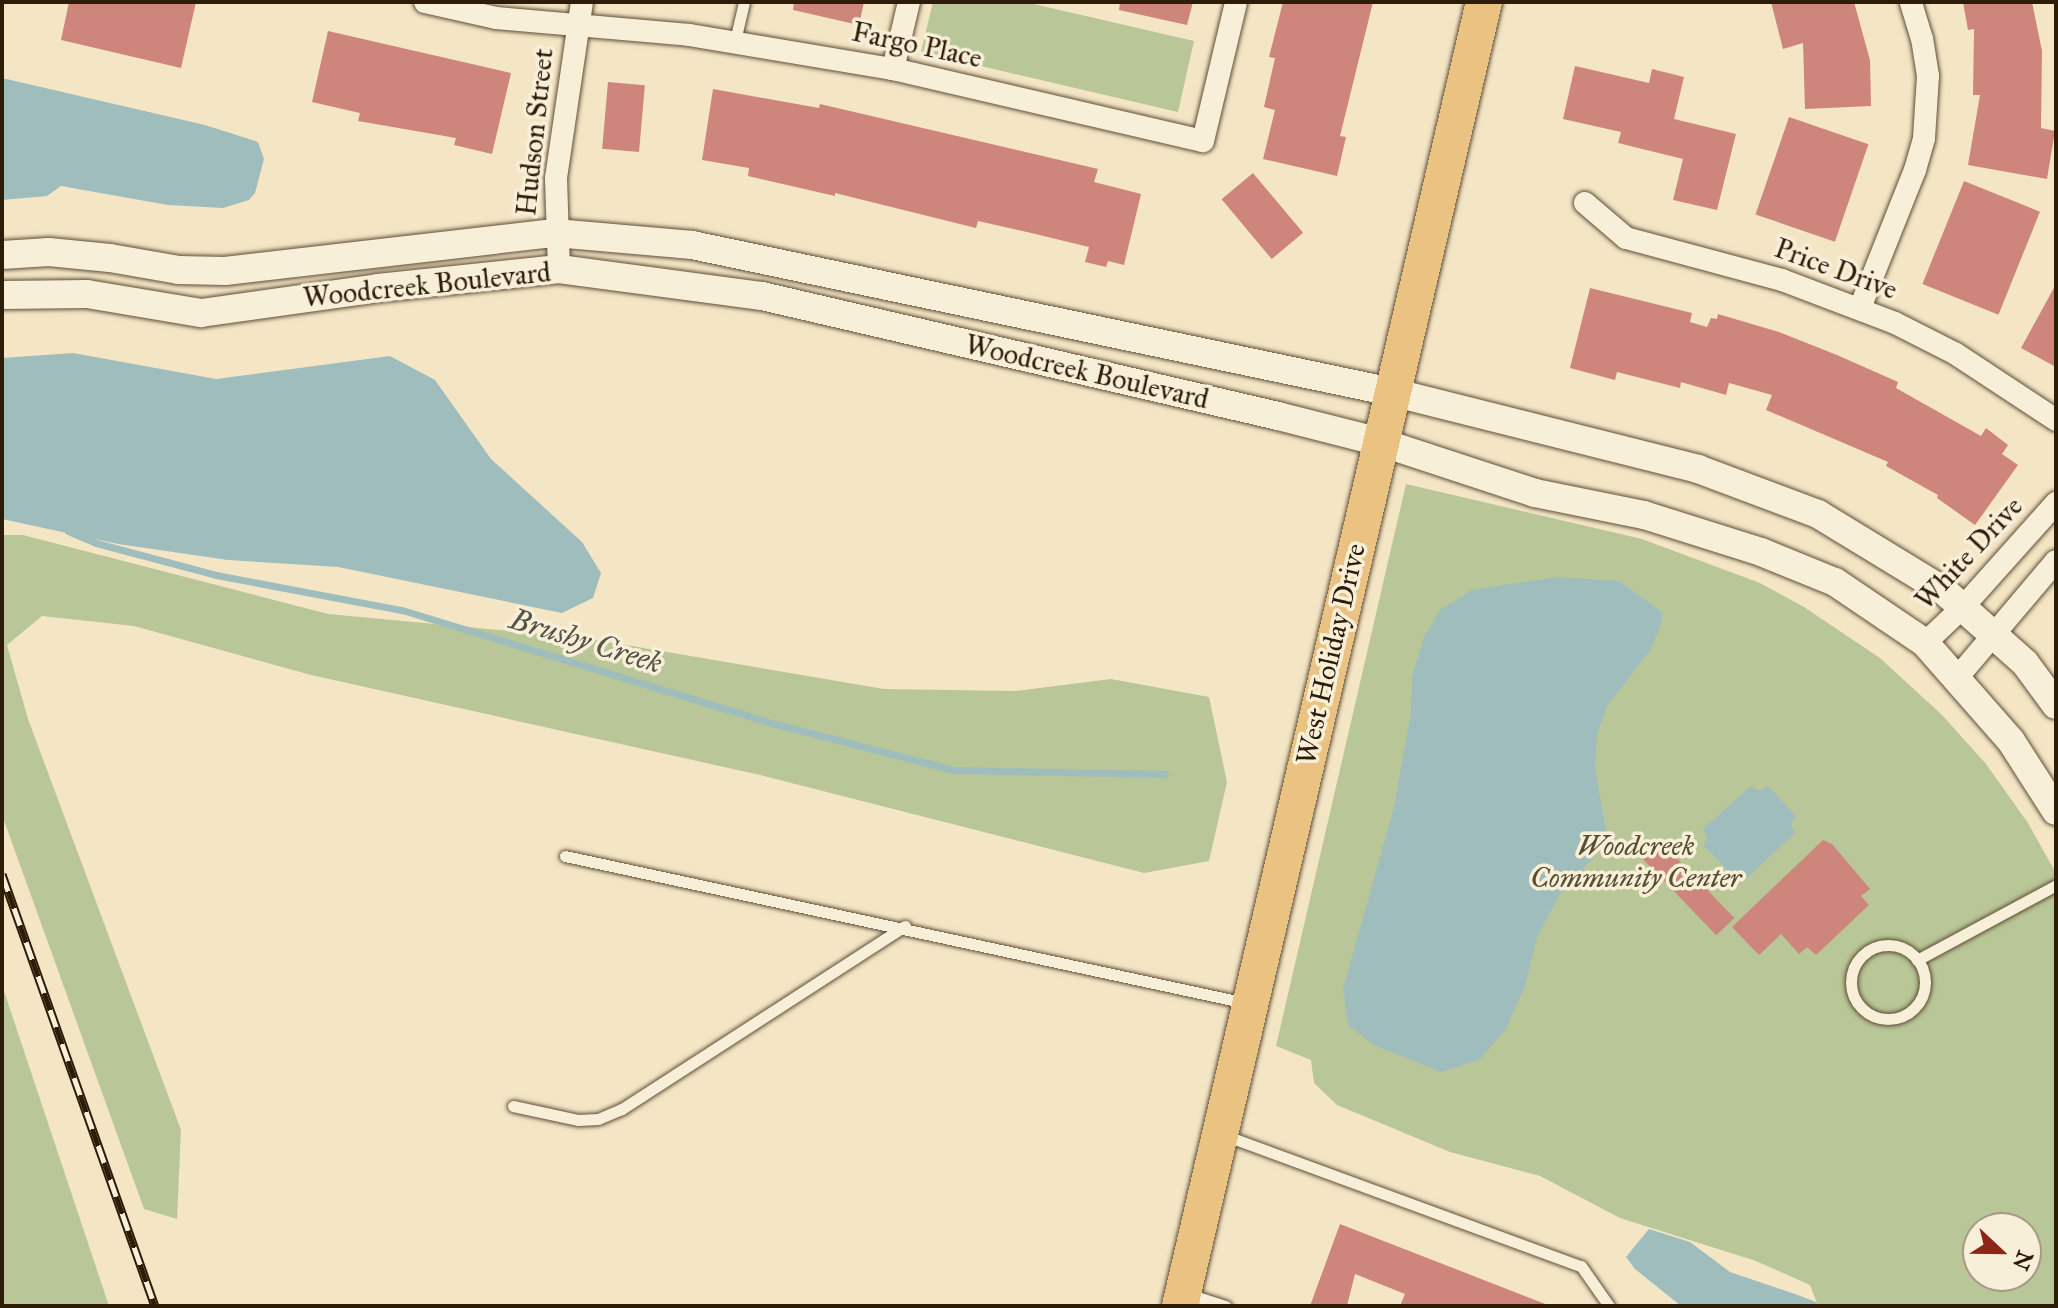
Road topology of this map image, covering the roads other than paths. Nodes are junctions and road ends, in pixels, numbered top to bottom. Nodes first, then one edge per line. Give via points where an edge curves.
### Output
1 (425, 2) edge
2 (582, 2) edge
3 (744, 2) edge
4 (909, 2) edge
5 (1236, 2) edge
6 (1484, 2) edge
7 (1911, 2) edge
8 (576, 27) junction
9 (735, 41) junction
10 (893, 69) junction
11 (1585, 203) dead end
12 (555, 233) junction
13 (2, 255) edge
14 (559, 269) junction
15 (2, 295) edge
16 (1860, 308) junction
17 (1392, 392) junction
18 (2056, 420) edge
19 (1380, 442) junction
20 (2056, 503) edge
21 (2056, 561) edge
22 (1963, 607) junction
23 (1994, 635) junction
24 (1925, 643) junction
25 (1957, 678) junction
26 (2056, 705) edge
27 (2056, 811) edge
28 (565, 856) dead end
29 (2056, 885) edge
30 (905, 926) junction
31 (1917, 960) junction
32 (1250, 1004) junction
33 (513, 1106) dead end
34 (1220, 1134) junction
35 (1182, 1299) edge
36 (1226, 1306) edge
37 (1609, 1306) edge

1 - 8 street, Fargo Place via 496,18
2 - 8 street, Hudson Street
3 - 9 lane
4 - 10 street
5 - 10 street, Fargo Place via 1203,141
6 - 17 main road, West Holiday Drive
7 - 16 street via 1928,76 1924,138
8 - 9 street, Fargo Place
8 - 12 street, Hudson Street via 557,165
9 - 10 street, Fargo Place
11 - 16 street, Price Drive via 1626,238 1749,270
12 - 13 street, Woodcreek Boulevard via 225,271 49,252
12 - 14 street, Hudson Street
12 - 17 street, Woodcreek Boulevard via 692,245
14 - 15 street, Woodcreek Boulevard via 201,313 87,294
14 - 19 street, Woodcreek Boulevard via 762,296
16 - 18 street, Price Drive via 1956,354
17 - 19 main road, West Holiday Drive
17 - 22 street, Woodcreek Boulevard via 1619,446 1759,490 1818,514
19 - 24 street, Woodcreek Boulevard via 1535,493 1644,515 1761,552 1835,582
19 - 32 main road, West Holiday Drive
20 - 22 street, White Drive
21 - 23 street
22 - 23 street, Woodcreek Boulevard
22 - 24 street, White Drive
23 - 25 street
23 - 26 street, Woodcreek Boulevard via 2025,663
24 - 25 street, Woodcreek Boulevard
25 - 27 street, Woodcreek Boulevard via 2011,741
28 - 30 lane
29 - 31 lane
30 - 32 lane
30 - 33 lane via 622,1109 578,1120
31 - 31 lane via 1898,946 1865,953 1852,973 1860,1007 1870,1015 1895,1019 1916,1006 1925,983
32 - 34 main road, West Holiday Drive
34 - 35 main road, West Holiday Drive
34 - 37 lane via 1581,1266
35 - 36 lane

